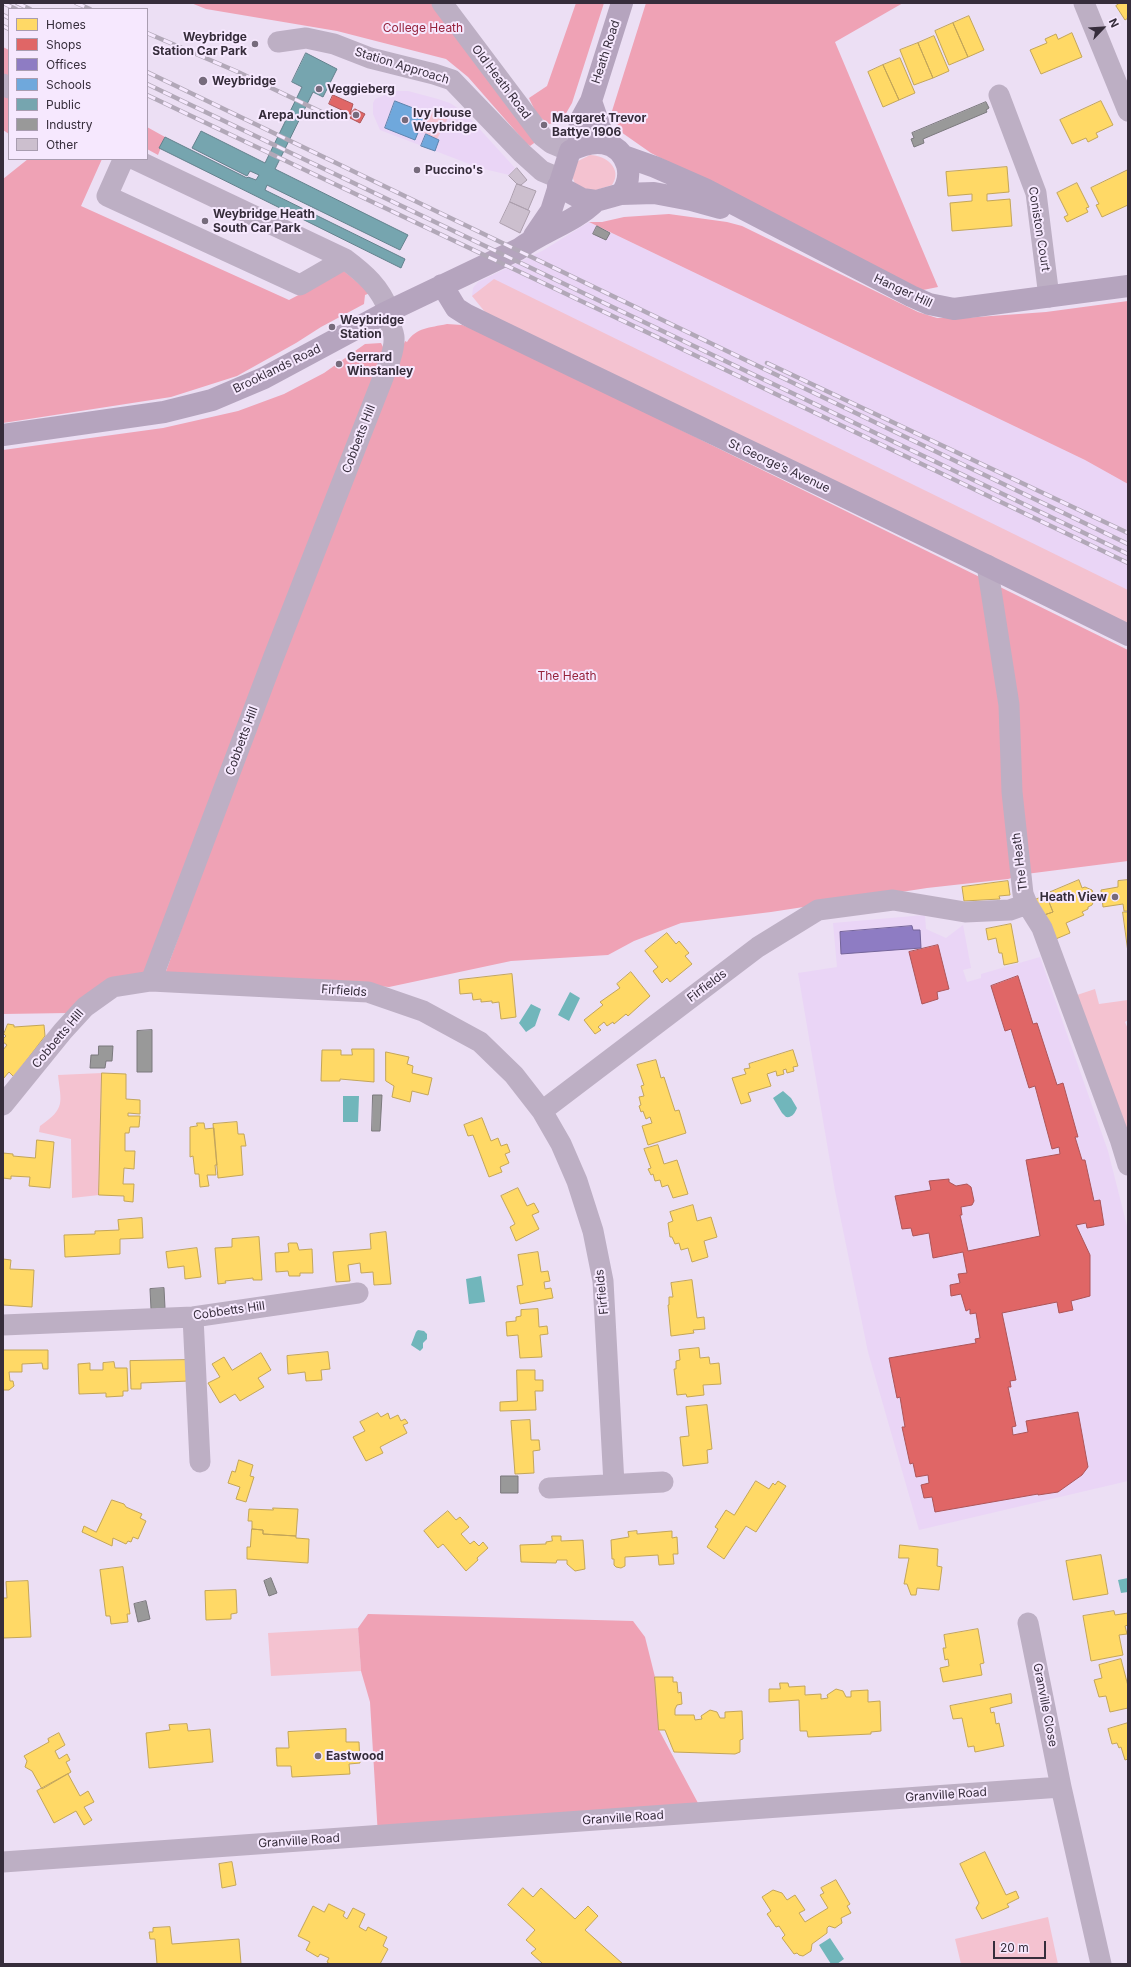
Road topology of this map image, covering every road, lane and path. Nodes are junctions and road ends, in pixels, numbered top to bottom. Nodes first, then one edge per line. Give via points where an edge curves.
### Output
1 (442, 3) edge
2 (622, 3) edge
3 (1084, 3) edge
4 (278, 42) dead end
5 (1000, 95) dead end
6 (591, 101) junction
7 (1128, 111) edge
8 (602, 143) junction
9 (574, 149) junction
10 (624, 156) junction
11 (123, 160) edge
12 (136, 160) edge
13 (559, 183) junction
14 (621, 194) junction
15 (596, 201) junction
16 (762, 220) junction
17 (531, 240) junction
18 (345, 259) junction
19 (442, 285) junction
20 (1128, 286) edge
21 (1049, 297) junction
22 (387, 312) junction
23 (3, 436) edge
24 (987, 565) junction
25 (1128, 635) edge
26 (1027, 904) junction
27 (152, 982) junction
28 (3, 1105) edge
29 (542, 1111) junction
30 (1128, 1165) edge
31 (358, 1293) dead end
32 (193, 1317) junction
33 (3, 1325) edge
34 (200, 1462) dead end
35 (663, 1482) dead end
36 (614, 1484) junction
37 (549, 1488) dead end
38 (1028, 1623) dead end
39 (1061, 1787) junction
40 (3, 1862) edge
41 (1101, 1964) edge

1 - 9 street, Old Heath Road via 542,136 551,143
2 - 6 main road, Heath Road
3 - 7 street
4 - 13 street, Station Approach via 306,38 452,80 522,153
5 - 21 street, Coniston Court via 1036,193
6 - 8 main road, Heath Road
6 - 9 main road, Heath Road via 580,120
8 - 9 main road
8 - 10 main road via 618,150
9 - 13 main road
10 - 14 main road via 628,181
10 - 16 main road, Hanger Hill via 654,166 705,189
11 - 18 street via 107,196 300,285
12 - 18 street, Cobbetts Hill
13 - 15 main road via 582,199
13 - 17 main road via 551,211
14 - 15 main road
14 - 16 main road, Hanger Hill via 654,193 684,198
15 - 17 main road via 585,212
16 - 21 main road, Hanger Hill via 911,296 941,307 982,307
17 - 19 main road, Brooklands Road via 519,249
18 - 22 street, Cobbetts Hill via 378,288
19 - 22 main road, Brooklands Road
19 - 24 main road, St George’s Avenue via 456,308 467,315
20 - 21 main road, Hanger Hill
22 - 23 main road, Brooklands Road via 264,378 212,400 164,412
22 - 27 street, Cobbetts Hill via 395,344 390,360 274,656
24 - 25 main road, St George’s Avenue
24 - 26 street, The Heath via 1010,705 1012,792 1023,894
26 - 29 street, Firfields via 1010,910 965,912 893,900 818,910 758,947
26 - 30 street, The Heath via 1042,928
27 - 28 street, Cobbetts Hill via 113,987 85,1007
27 - 29 street, Firfields via 368,992 423,1011 480,1042 514,1075
29 - 36 street, Firfields via 578,1181 593,1231 603,1281
31 - 32 street, Cobbetts Hill
32 - 33 street, Cobbetts Hill
32 - 34 street
35 - 36 street
36 - 37 street
38 - 39 street, Granville Close
39 - 40 street, Granville Road
39 - 41 street

